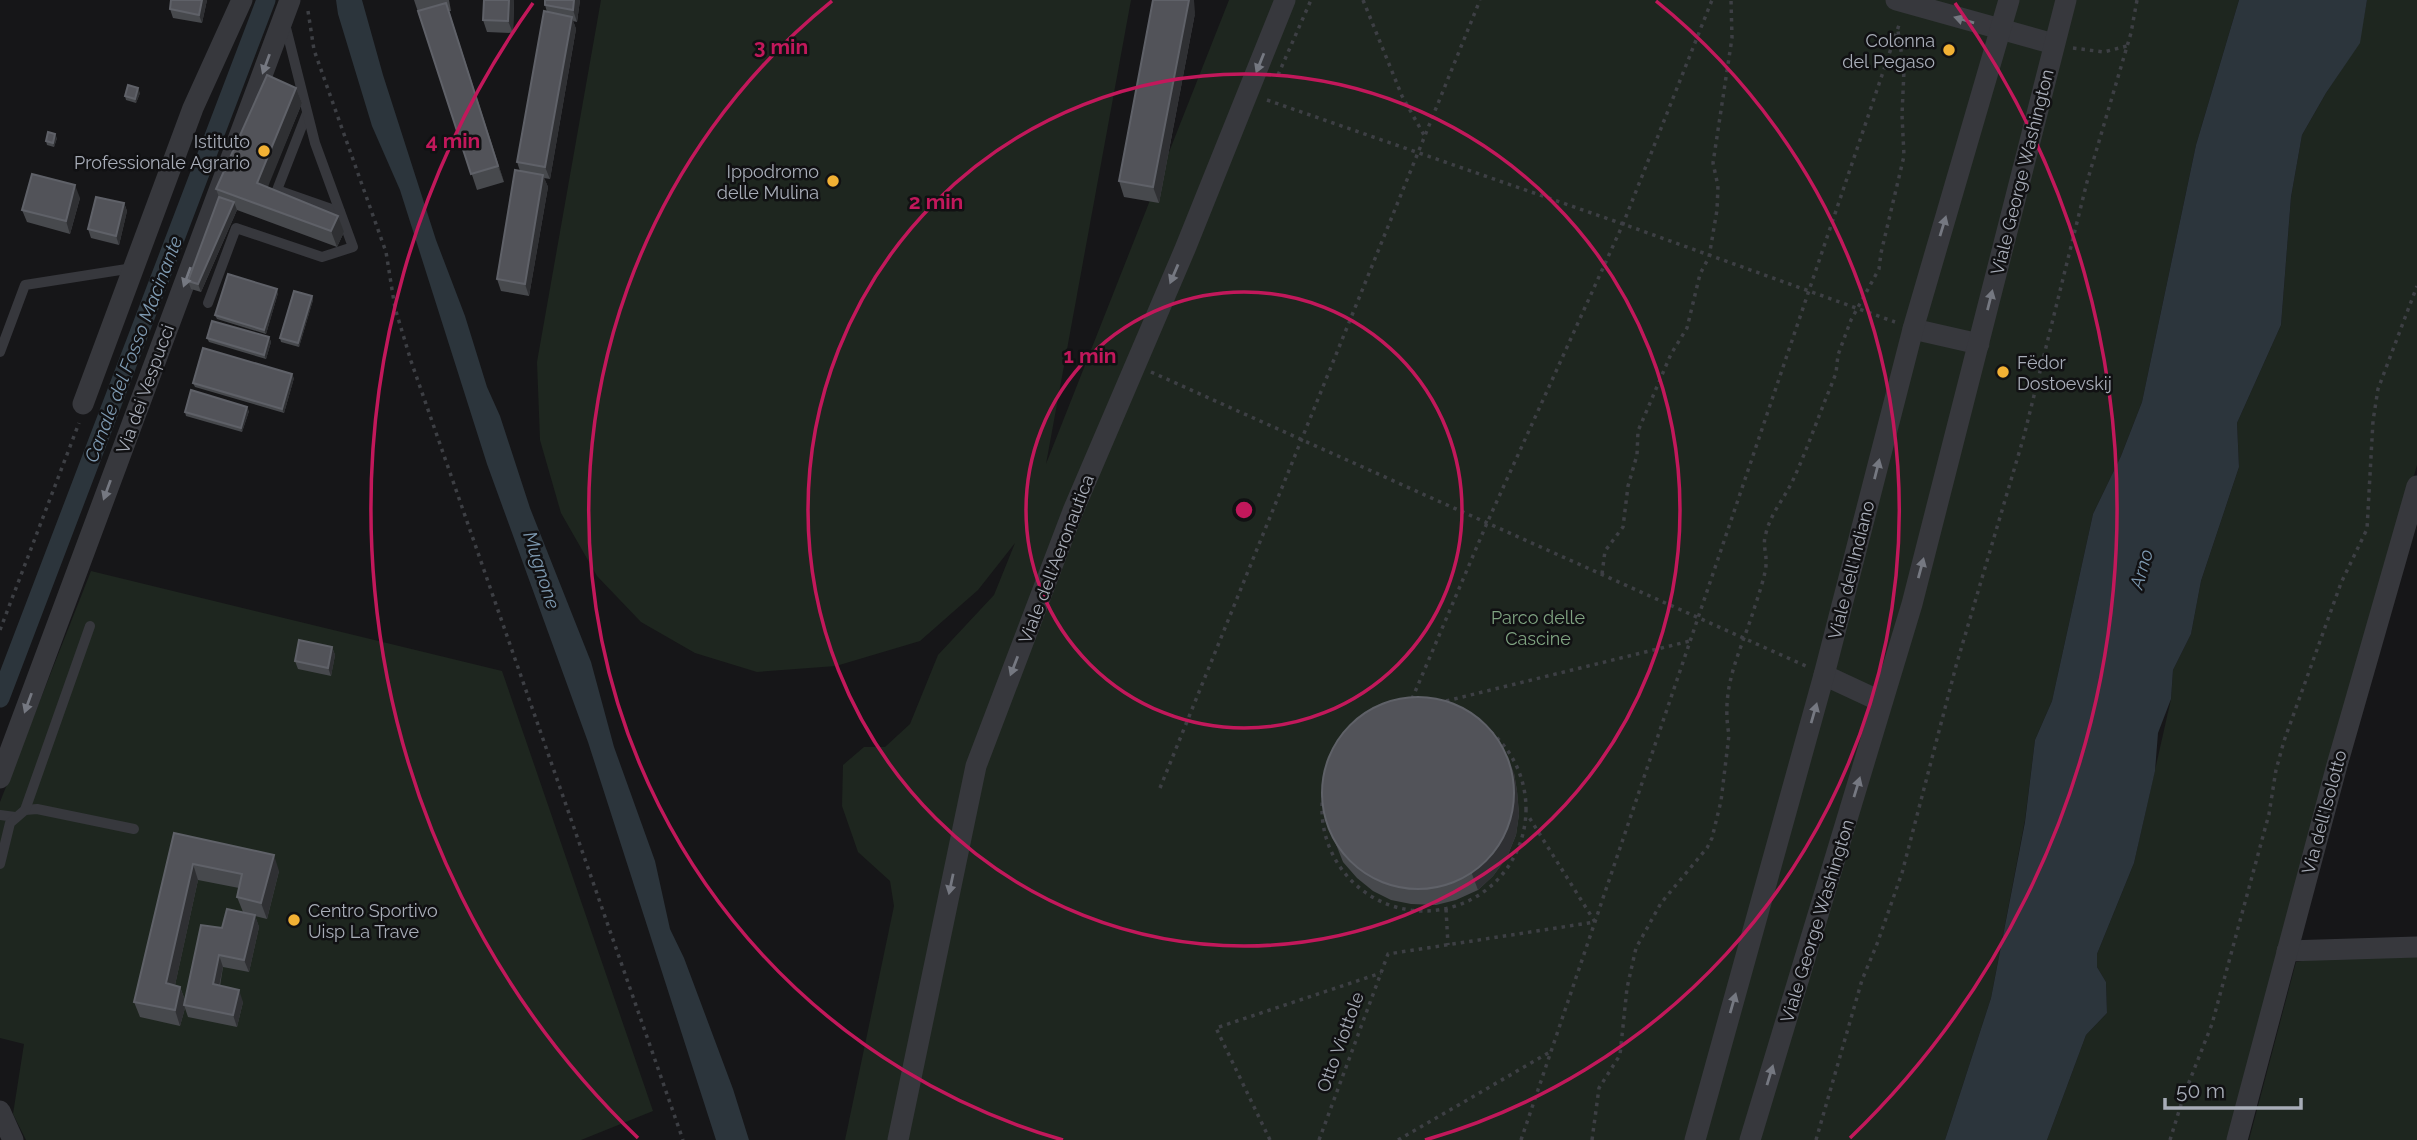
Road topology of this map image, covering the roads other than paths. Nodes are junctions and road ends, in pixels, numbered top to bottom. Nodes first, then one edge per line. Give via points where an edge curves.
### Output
1 (242, 0) edge
2 (1285, 0) edge
3 (2009, 0) edge
4 (2066, 0) edge
5 (1901, 2) edge
6 (287, 9) edge
7 (2001, 31) junction
8 (2054, 44) junction
9 (307, 113) junction
10 (340, 212) junction
11 (133, 268) junction
12 (208, 303) dead end
13 (1913, 329) junction
14 (1979, 344) junction
15 (0, 352) edge
16 (83, 404) road end
17 (2417, 486) edge
18 (90, 626) dead end
19 (1824, 675) junction
20 (1882, 702) junction
21 (0, 778) edge
22 (25, 810) junction
23 (0, 815) edge
24 (15, 817) junction
25 (134, 829) dead end
26 (0, 864) edge
27 (2417, 947) edge
28 (2287, 951) junction
29 (0, 1111) edge
30 (13, 1140) edge
31 (898, 1140) edge
32 (1695, 1140) edge
33 (1750, 1140) edge
34 (2237, 1140) edge

1 - 11 street via 193,108
2 -> 31 street, Viale dell'Aeronautica via 1073,511 976,766
3 - 7 street, Viale dell'Indiano
4 - 8 street, Viale George Washington
7 -> 5 street
6 - 9 lane
6 -> 21 street, Via dei Vespucci
7 - 8 street
13 -> 7 street, Viale dell'Indiano
14 -> 8 street, Viale George Washington
9 - 10 lane
9 - 10 lane via 277,190
10 - 12 lane via 352,247 323,257 236,228
11 - 15 lane via 25,285
11 - 16 street
13 - 14 street
19 -> 13 street, Viale dell'Indiano
20 -> 14 street, Viale George Washington
17 - 28 street, Via dell'Isolotto
18 - 22 lane
19 - 20 street
32 -> 19 street, Viale dell'Indiano
33 -> 20 street, Viale George Washington
22 - 24 lane
22 - 25 lane
23 - 24 lane
24 - 26 lane
27 - 28 street
28 - 34 street, Via dell'Isolotto
29 - 30 street

